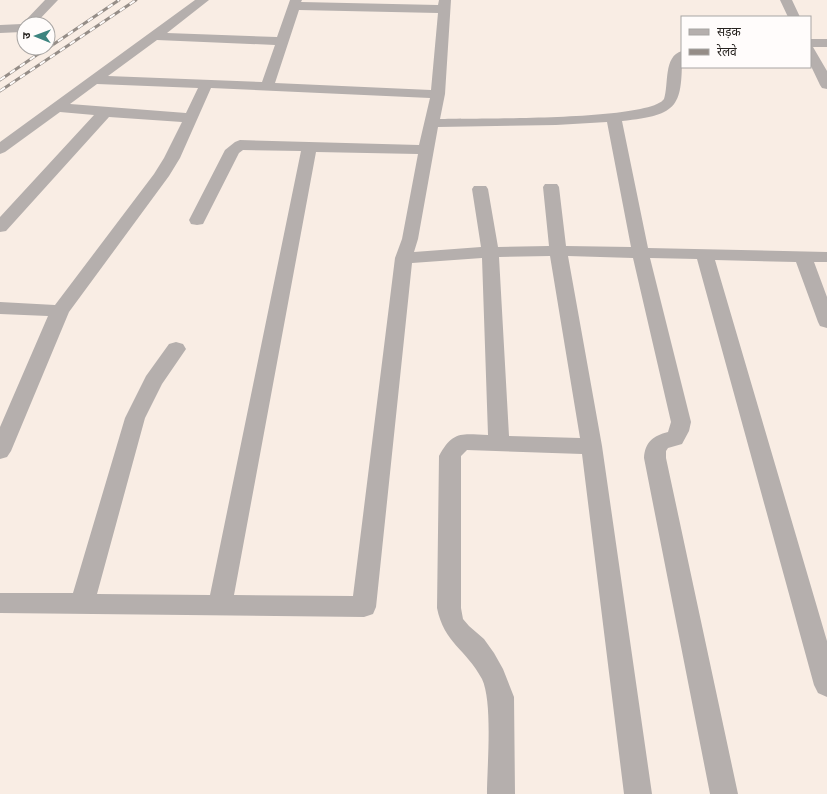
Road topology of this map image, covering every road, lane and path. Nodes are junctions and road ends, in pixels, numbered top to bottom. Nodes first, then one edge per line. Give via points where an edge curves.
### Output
1 (52, 0) edge
2 (203, 0) edge
3 (786, 0) edge
4 (295, 3) edge
5 (444, 5) edge
6 (36, 16) edge
7 (794, 16) edge
8 (0, 29) edge
9 (16, 29) edge
10 (153, 36) junction
11 (282, 41) junction
12 (811, 43) edge
13 (827, 43) edge
14 (811, 52) edge
15 (681, 56) edge
16 (96, 80) junction
17 (207, 83) junction
18 (827, 85) edge
19 (267, 87) junction
20 (438, 94) junction
21 (58, 107) junction
22 (105, 112) junction
23 (190, 118) junction
24 (614, 118) junction
25 (432, 123) junction
26 (309, 147) junction
27 (0, 149) edge
28 (426, 150) junction
29 (551, 187) dead end
30 (480, 189) dead end
31 (197, 220) dead end
32 (0, 227) edge
33 (558, 251) junction
34 (490, 252) junction
35 (640, 252) junction
36 (704, 253) junction
37 (803, 256) junction
38 (827, 256) edge
39 (404, 258) junction
40 (0, 308) edge
41 (60, 311) junction
42 (827, 322) edge
43 (176, 350) dead end
44 (499, 442) junction
45 (592, 446) junction
46 (0, 450) edge
47 (0, 602) edge
48 (82, 604) junction
49 (220, 605) junction
50 (826, 682) edge
51 (501, 794) edge
52 (638, 794) edge
53 (724, 794) edge

1 - 6 street
2 - 10 street
3 - 7 street
4 - 5 street
4 - 11 street
5 - 20 street
8 - 9 street
10 - 11 street
10 - 16 street
11 - 19 street
12 - 13 street
14 - 18 street
15 - 24 street via 676,63 676,78 667,106 647,114
16 - 17 street
16 - 21 street
17 - 19 street
17 - 23 street
19 - 20 street
20 - 25 street
21 - 22 street
21 - 27 street
22 - 23 street
22 - 32 street
23 - 41 street via 161,176
24 - 25 street
24 - 35 street
25 - 28 street
26 - 28 street
26 - 31 street via 236,146
26 - 49 street
28 - 39 street via 410,239
29 - 33 street
30 - 34 street
33 - 34 street
33 - 35 street
33 - 45 street
34 - 39 street
34 - 44 street
35 - 36 street
35 - 53 street via 681,422 676,438 661,442 655,449 655,458
36 - 37 street
36 - 50 street
37 - 38 street
37 - 42 street
39 - 49 street via 364,607
40 - 41 street
41 - 46 street
43 - 48 street via 153,382 135,418
44 - 45 street
44 - 51 street via 464,442 455,446 450,456 449,608 452,622 460,634 486,661 501,697
45 - 52 street
47 - 48 street
48 - 49 street

